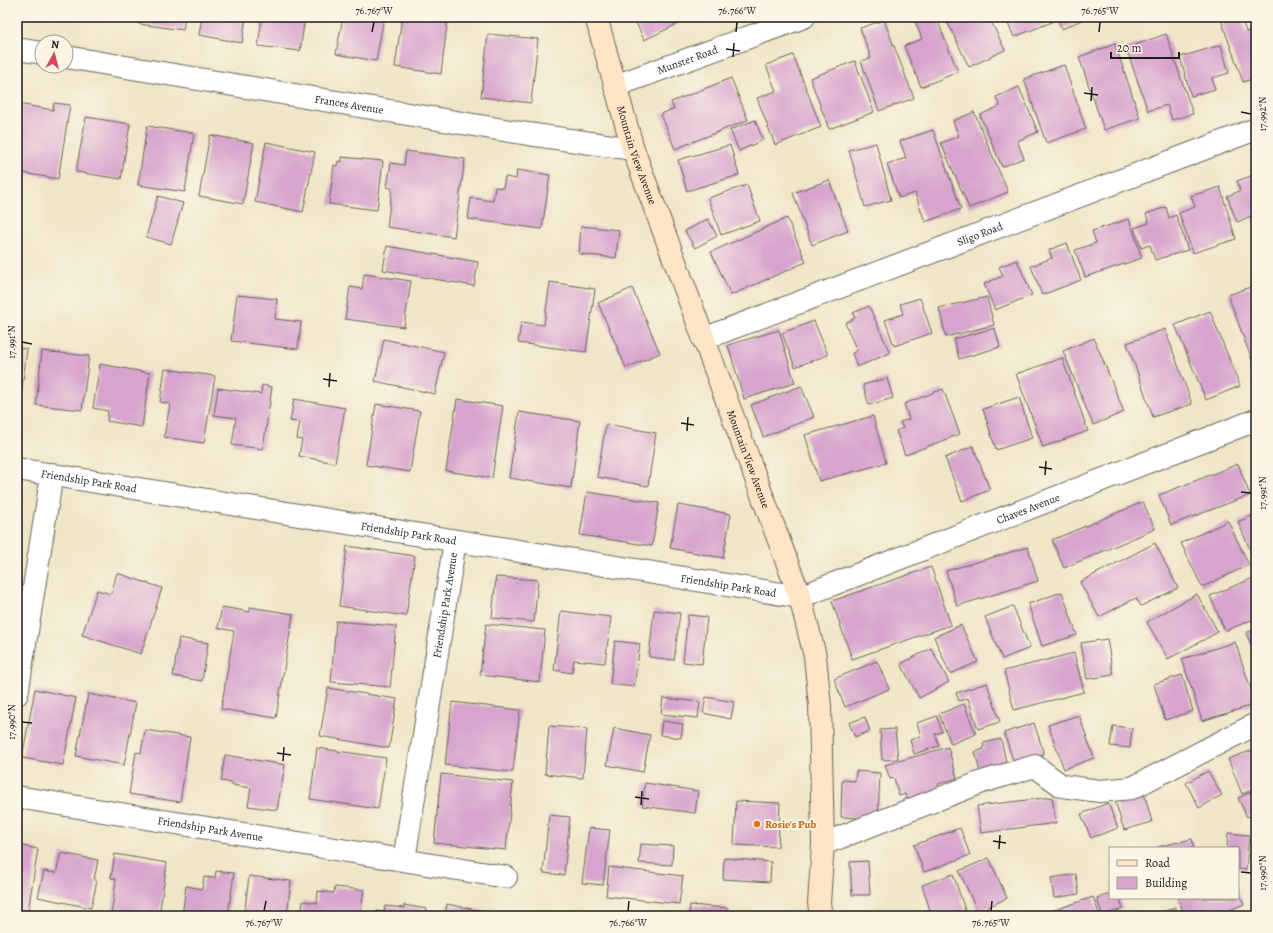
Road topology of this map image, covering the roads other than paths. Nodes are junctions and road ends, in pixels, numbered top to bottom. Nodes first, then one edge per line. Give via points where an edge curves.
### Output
1 (596, 17) edge
2 (804, 17) edge
3 (17, 49) edge
4 (34, 52) edge
5 (74, 58) edge
6 (615, 86) junction
7 (1256, 129) edge
8 (633, 149) junction
9 (703, 339) junction
10 (1256, 420) edge
11 (17, 469) edge
12 (52, 474) junction
13 (455, 541) junction
14 (800, 597) junction
15 (17, 694) edge
16 (1256, 724) edge
17 (17, 797) edge
18 (823, 844) junction
19 (404, 860) junction
20 (506, 877) dead end
21 (821, 916) edge

1 - 6 main road, Mountain View Avenue
2 - 6 street, Munster Road
3 - 4 street
5 - 8 street, Frances Avenue via 528,134
6 - 8 main road, Mountain View Avenue
7 - 9 street, Sligo Road
8 - 9 main road, Mountain View Avenue
9 - 14 main road, Mountain View Avenue
10 - 14 street, Chaves Avenue
11 - 12 street, Friendship Park Road
12 - 13 street, Friendship Park Road
12 - 15 street
13 - 14 street, Friendship Park Road
13 - 19 street, Friendship Park Avenue
14 - 18 main road, Mountain View Avenue via 814,656 820,706
16 - 18 street via 1132,788 1100,791 1062,786 1035,766 982,782
17 - 19 street, Friendship Park Avenue
18 - 21 main road, Mountain View Avenue
19 - 20 street, Friendship Park Avenue

